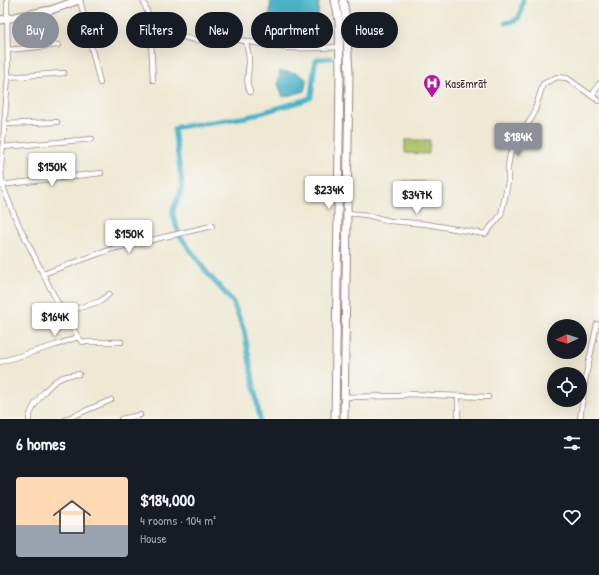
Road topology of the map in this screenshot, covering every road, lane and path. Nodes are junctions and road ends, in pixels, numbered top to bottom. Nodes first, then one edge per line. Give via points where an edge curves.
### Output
1 (7, 0) edge
2 (79, 0) edge
3 (143, 0) edge
4 (335, 0) edge
5 (343, 0) edge
6 (147, 12) edge
7 (4, 20) edge
8 (187, 38) edge
9 (246, 42) junction
10 (340, 47) junction
11 (28, 48) edge
12 (152, 48) edge
13 (8, 50) junction
14 (64, 73) dead end
15 (8, 77) junction
16 (154, 80) dead end
17 (100, 83) dead end
18 (599, 84) edge
19 (250, 92) dead end
20 (592, 96) junction
21 (599, 101) edge
22 (57, 122) dead end
23 (4, 124) junction
24 (339, 126) junction
25 (348, 126) junction
26 (92, 139) dead end
27 (3, 148) junction
28 (102, 173) dead end
29 (1, 184) edge
30 (347, 213) junction
31 (212, 226) dead end
32 (43, 274) junction
33 (109, 294) dead end
34 (63, 313) junction
35 (596, 324) dead end
36 (78, 337) junction
37 (121, 342) dead end
38 (0, 362) edge
39 (79, 374) dead end
40 (458, 396) junction
41 (488, 396) dead end
42 (344, 397) junction
43 (111, 400) dead end
44 (140, 415) dead end
45 (29, 419) edge
46 (66, 419) edge
47 (121, 419) edge
48 (335, 419) edge
49 (344, 419) edge
50 (458, 419) edge
51 (580, 419) edge

1 - 7 street
2 - 7 street via 51,10
2 - 17 street
3 - 6 street
4 - 10 street
5 - 25 street via 348,46
7 - 13 street
8 - 9 street via 203,40 218,36
9 - 10 street via 288,48
9 - 19 street via 249,60 246,76
10 - 24 street
11 - 13 street
12 - 16 street
13 - 15 street
14 - 15 street
15 - 23 street
18 - 20 street
20 - 21 street
20 - 30 street via 567,78 556,77 543,84 533,116 510,155 508,182 501,215 485,234
22 - 23 street
23 - 27 street
24 - 25 street
24 - 48 street
25 - 30 street
26 - 27 street
27 - 29 street
28 - 29 street
29 - 32 street
30 - 42 street
31 - 32 street via 112,250
32 - 34 street
33 - 34 street via 101,301
34 - 36 street
35 - 51 street
36 - 37 street via 83,342
36 - 38 street
39 - 45 street via 60,378 50,386 35,404
40 - 41 street
40 - 42 street via 408,394
40 - 50 street
42 - 49 street
43 - 46 street
44 - 47 street

